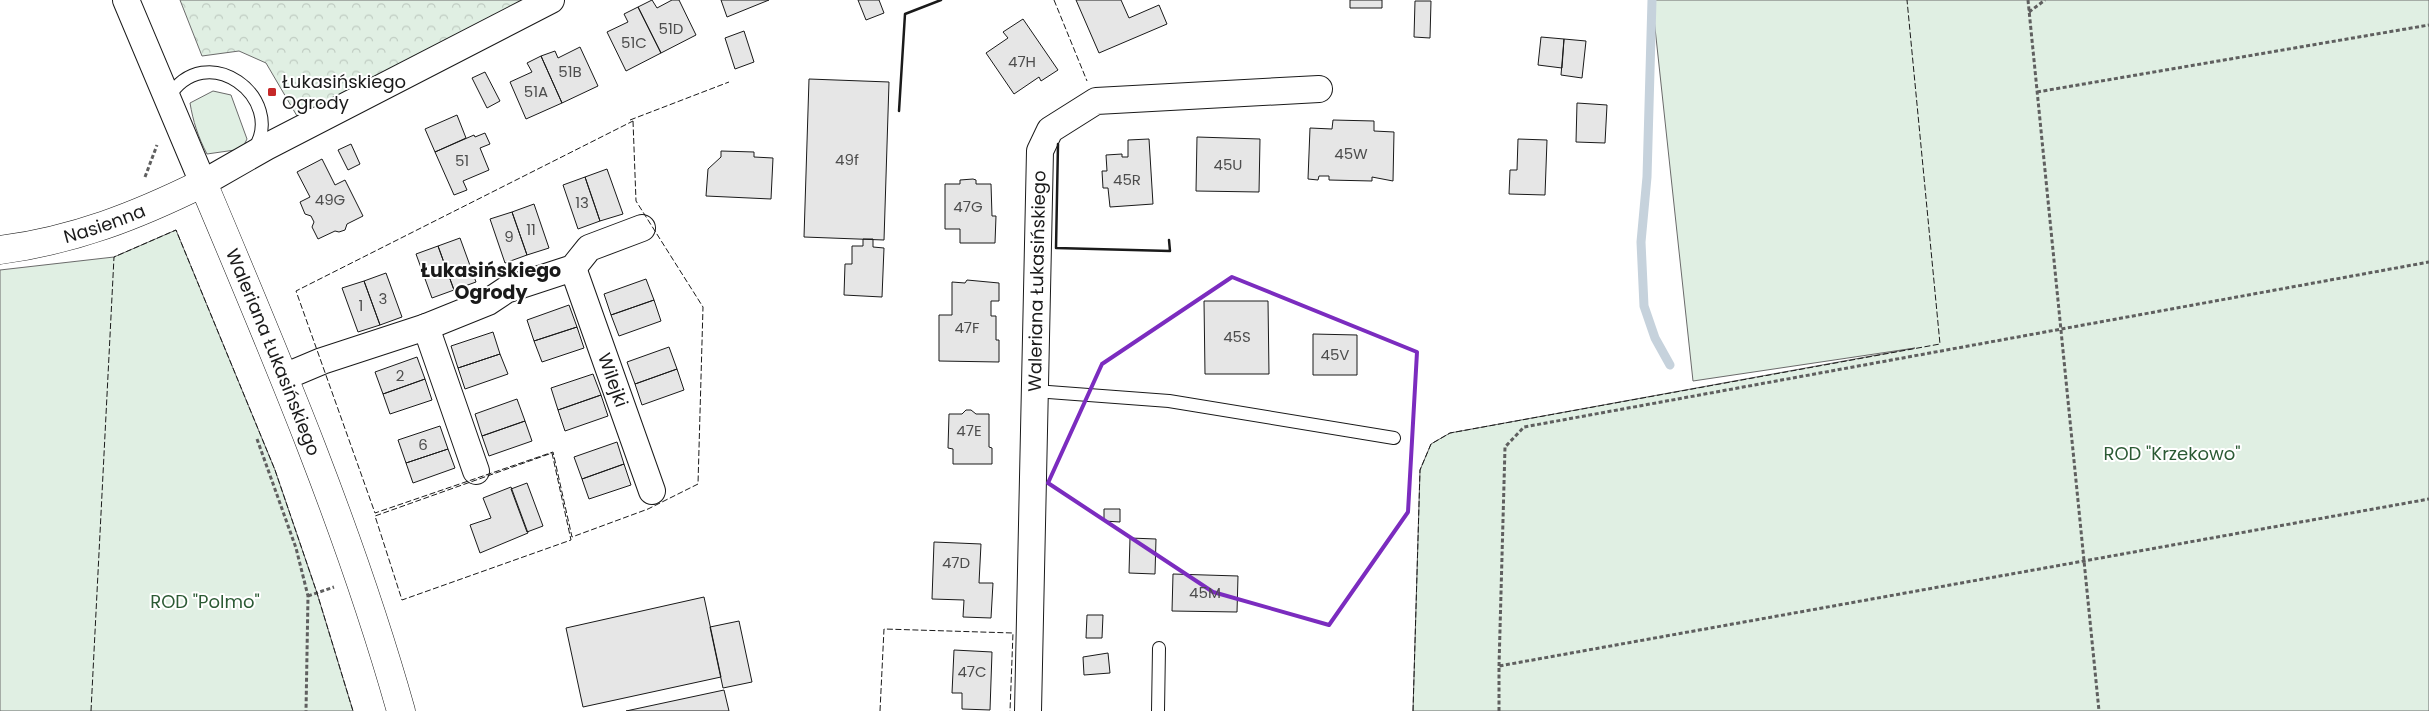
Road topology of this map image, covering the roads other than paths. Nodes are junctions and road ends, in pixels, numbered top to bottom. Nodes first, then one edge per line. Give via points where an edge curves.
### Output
1 (126, 0) edge
2 (551, 0) edge
3 (1319, 89) dead end
4 (168, 98) junction
5 (242, 162) junction
6 (203, 183) junction
7 (642, 228) dead end
8 (0, 250) edge
9 (573, 268) junction
10 (426, 327) junction
11 (284, 377) junction
12 (1036, 390) junction
13 (1394, 438) dead end
14 (476, 471) dead end
15 (652, 492) dead end
16 (1159, 648) dead end
17 (401, 711) edge
18 (1028, 711) edge
19 (1158, 711) edge

1 - 4 street, Waleriana Łukasińskiego
2 - 5 street
3 - 12 street, Waleriana Łukasińskiego via 1096,101 1050,130 1040,151
4 - 5 lane via 178,86 201,74 228,74 243,84 256,106 261,129 255,146
4 - 6 street, Waleriana Łukasińskiego
5 - 6 street
6 - 8 street, Nasienna via 147,210 92,231
6 - 11 street, Waleriana Łukasińskiego
7 - 9 street via 589,248
9 - 10 street via 506,290 488,302
9 - 15 street, Wilejki
10 - 11 street
10 - 14 street
11 - 17 street, Waleriana Łukasińskiego via 366,600
12 - 13 lane via 1169,401
12 - 18 street, Waleriana Łukasińskiego
16 - 19 lane

